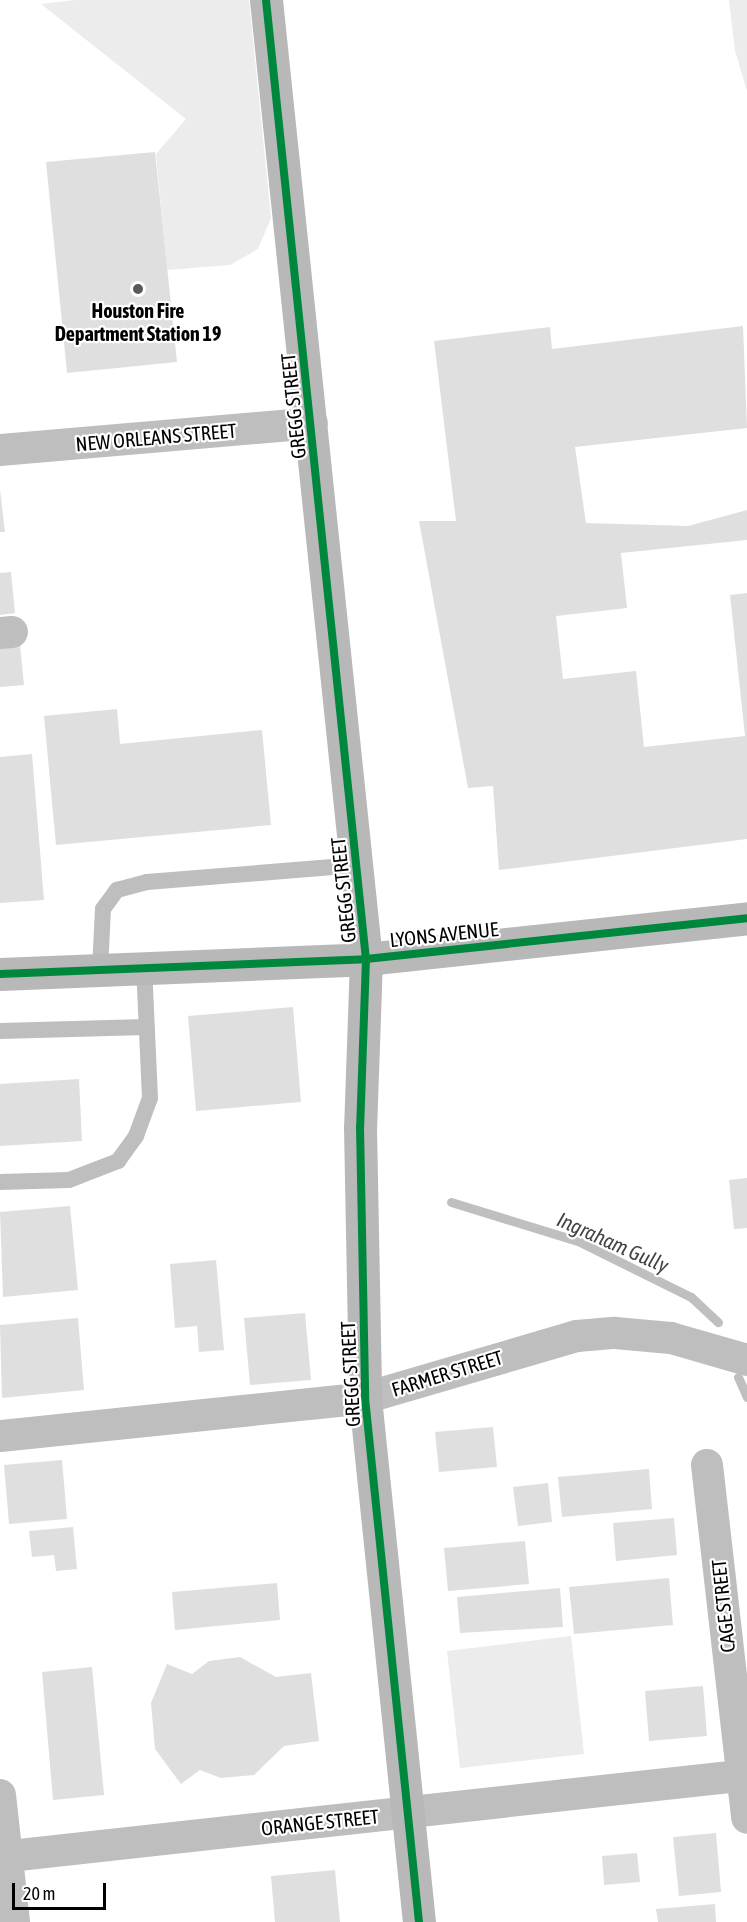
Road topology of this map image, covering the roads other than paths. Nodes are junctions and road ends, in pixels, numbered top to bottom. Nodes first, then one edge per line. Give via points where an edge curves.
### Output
1 (266, 0) edge
2 (312, 423) junction
3 (0, 450) edge
4 (357, 866) junction
5 (747, 918) edge
6 (366, 959) junction
7 (144, 968) junction
8 (100, 969) junction
9 (0, 974) edge
10 (146, 1027) junction
11 (0, 1031) edge
12 (0, 1182) edge
13 (747, 1360) edge
14 (365, 1398) junction
15 (0, 1436) edge
16 (707, 1465) dead end
17 (745, 1775) edge
18 (0, 1795) edge
19 (408, 1813) junction
20 (747, 1818) edge
21 (4, 1857) edge
22 (14, 1922) edge
23 (419, 1922) edge

1 - 2 street, GREGG STREET
2 - 3 street, NEW ORLEANS STREET
2 - 4 street, GREGG STREET
4 - 6 street, GREGG STREET
4 - 8 lane via 147,882 117,890 103,909
5 - 6 street, LYONS AVENUE
6 - 7 street, LYONS AVENUE
6 - 14 street, GREGG STREET via 360,1127
7 - 8 street, LYONS AVENUE
7 - 10 lane
8 - 9 street, LYONS AVENUE
10 - 11 lane
10 - 12 lane via 150,1098 136,1136 118,1161 69,1180
13 - 14 street, FARMER STREET via 661,1337 577,1336
14 - 15 street, FARMER STREET
14 - 19 street, GREGG STREET
16 - 17 street, CAGE STREET
17 - 19 street, ORANGE STREET
17 - 20 street, CAGE STREET
18 - 21 street
19 - 21 street, ORANGE STREET
19 - 23 street, GREGG STREET
21 - 22 street

